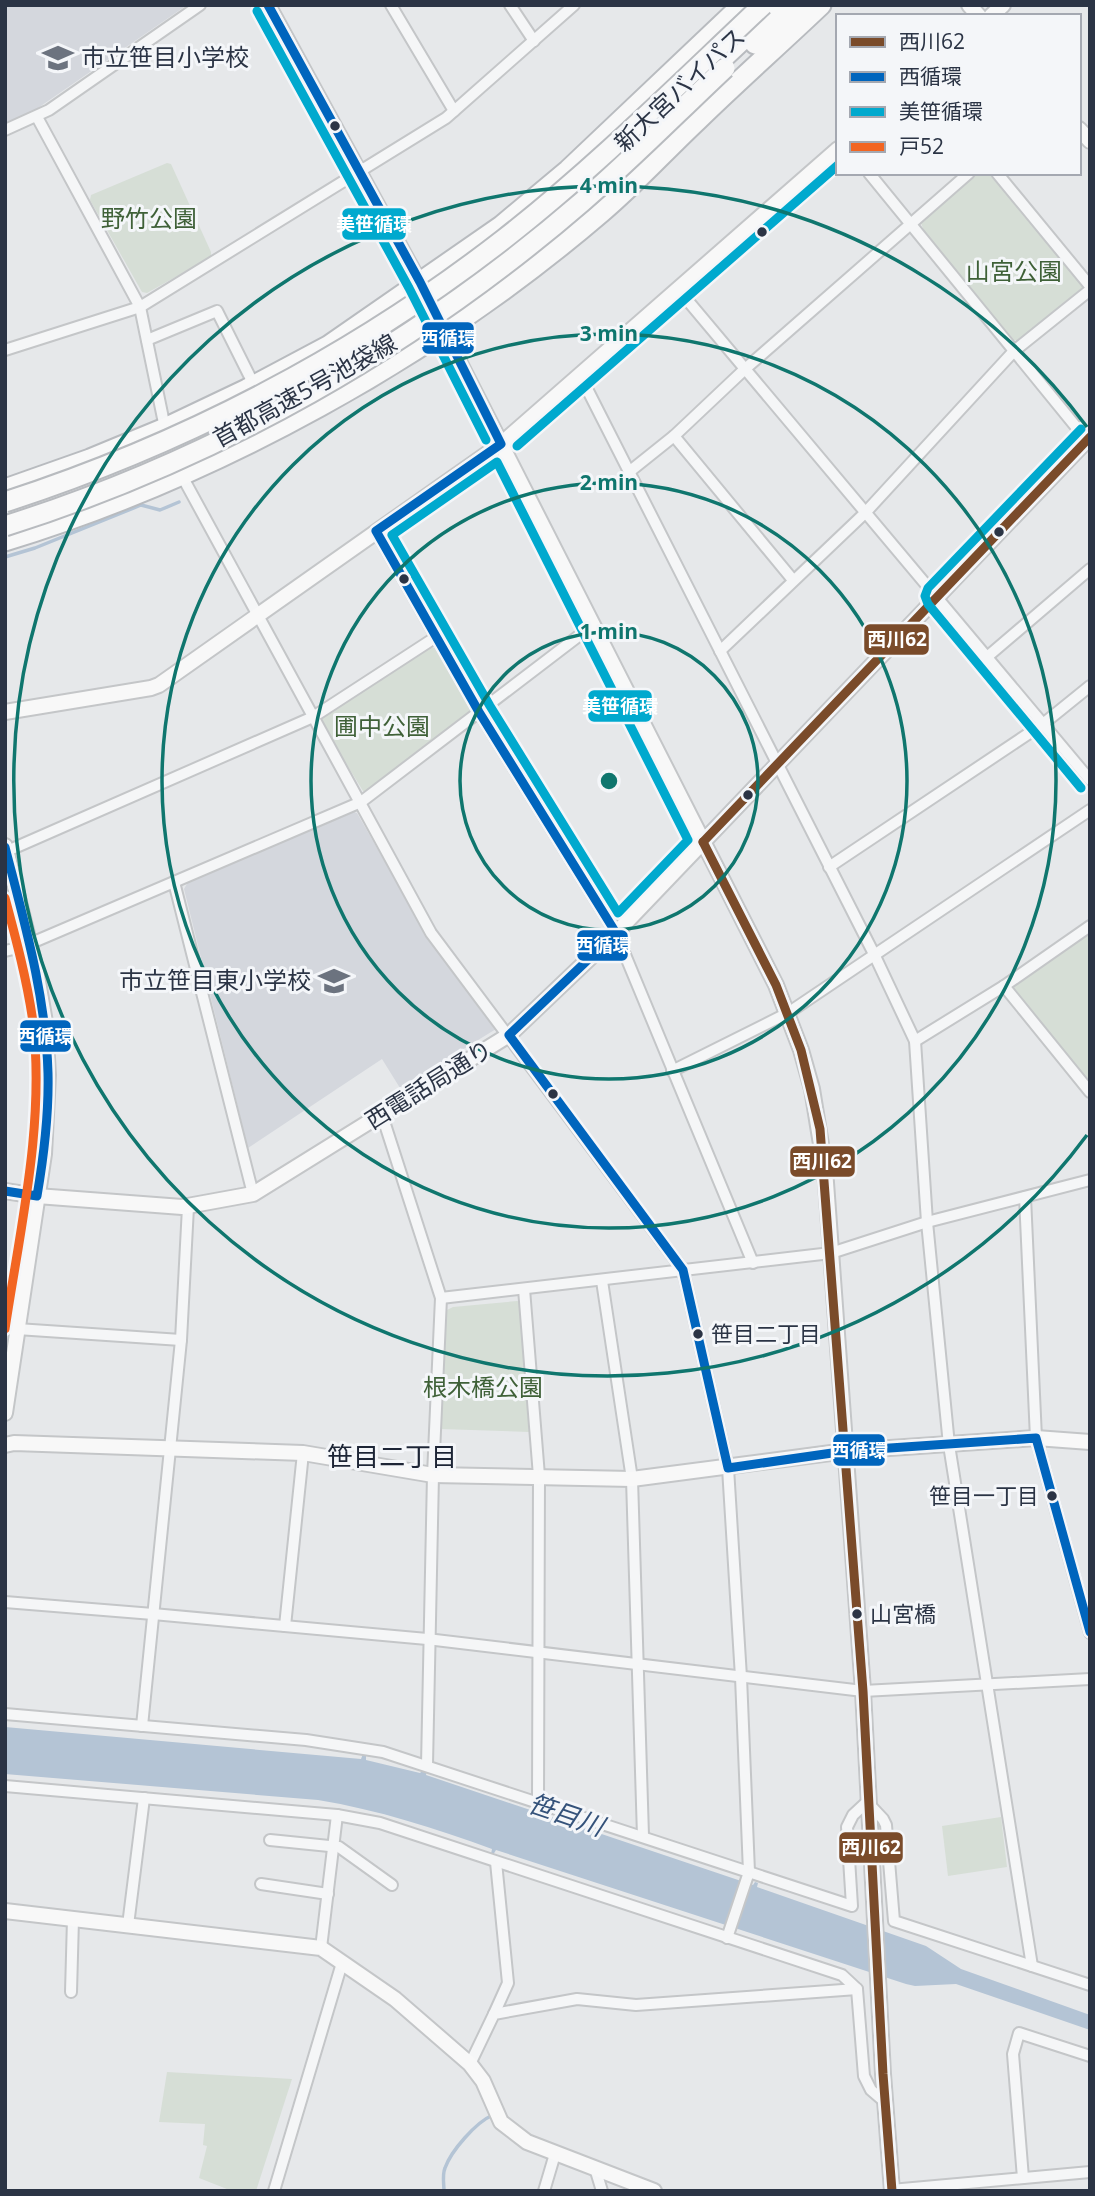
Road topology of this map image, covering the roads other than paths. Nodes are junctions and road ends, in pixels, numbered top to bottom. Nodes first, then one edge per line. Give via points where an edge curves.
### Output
1 (200, 5) edge
2 (268, 5) edge
3 (391, 5) edge
4 (510, 5) edge
5 (574, 5) edge
6 (742, 5) edge
7 (763, 5) edge
8 (771, 5) edge
9 (780, 5) edge
10 (792, 5) edge
11 (803, 5) edge
12 (821, 5) edge
13 (534, 41) junction
14 (725, 68) junction
15 (454, 111) junction
16 (37, 117) junction
17 (5, 130) edge
18 (836, 151) edge
19 (359, 173) junction
20 (871, 175) edge
21 (967, 175) edge
22 (999, 175) edge
23 (911, 224) junction
24 (420, 282) junction
25 (1090, 288) edge
26 (678, 289) junction
27 (140, 307) junction
28 (443, 330) junction
29 (147, 340) junction
30 (377, 341) dead end
31 (5, 349) edge
32 (1014, 352) junction
33 (745, 369) junction
34 (580, 375) junction
35 (254, 385) junction
36 (230, 397) junction
37 (233, 423) dead end
38 (167, 426) junction
39 (674, 436) junction
40 (253, 441) junction
41 (1089, 441) edge
42 (501, 444) junction
43 (629, 472) junction
44 (188, 473) junction
45 (5, 489) edge
46 (5, 502) edge
47 (5, 509) edge
48 (865, 513) junction
49 (5, 517) edge
50 (5, 526) edge
51 (376, 531) junction
52 (5, 541) edge
53 (1090, 569) edge
54 (793, 580) junction
55 (937, 596) junction
56 (258, 615) junction
57 (593, 625) junction
58 (436, 637) junction
59 (720, 651) junction
60 (988, 657) junction
61 (1090, 686) edge
62 (5, 712) edge
63 (479, 712) junction
64 (313, 717) junction
65 (1043, 724) junction
66 (777, 764) junction
67 (1090, 780) edge
68 (362, 802) junction
69 (1090, 810) edge
70 (703, 842) junction
71 (6, 850) edge
72 (830, 867) junction
73 (174, 882) junction
74 (1090, 926) edge
75 (616, 933) junction
76 (30, 944) junction
77 (5, 951) edge
78 (874, 954) junction
79 (1004, 986) junction
80 (788, 1013) junction
81 (509, 1035) junction
82 (915, 1041) junction
83 (672, 1070) junction
84 (1090, 1091) edge
85 (382, 1115) junction
86 (1090, 1180) edge
87 (5, 1191) edge
88 (253, 1194) junction
89 (37, 1196) junction
90 (1025, 1197) junction
91 (188, 1207) junction
92 (927, 1222) junction
93 (831, 1253) junction
94 (753, 1263) junction
95 (683, 1270) junction
96 (601, 1281) junction
97 (524, 1289) junction
98 (441, 1298) junction
99 (17, 1329) junction
100 (181, 1340) junction
101 (5, 1413) edge
102 (1036, 1438) junction
103 (1090, 1442) edge
104 (948, 1444) junction
105 (5, 1445) edge
106 (170, 1448) junction
107 (846, 1451) junction
108 (303, 1453) junction
109 (728, 1468) junction
110 (433, 1475) junction
111 (538, 1476) junction
112 (632, 1479) junction
113 (5, 1602) edge
114 (153, 1614) junction
115 (285, 1626) junction
116 (1090, 1633) edge
117 (430, 1640) junction
118 (539, 1653) junction
119 (638, 1665) junction
120 (741, 1678) junction
121 (1090, 1679) edge
122 (987, 1685) junction
123 (863, 1691) junction
124 (5, 1714) edge
125 (142, 1726) junction
126 (427, 1765) junction
127 (5, 1786) edge
128 (144, 1798) junction
129 (538, 1801) junction
130 (867, 1802) junction
131 (337, 1815) junction
132 (643, 1836) junction
133 (270, 1840) dead end
134 (334, 1847) junction
135 (496, 1862) junction
136 (748, 1874) junction
137 (261, 1884) dead end
138 (392, 1885) dead end
139 (328, 1894) junction
140 (5, 1911) edge
141 (73, 1919) junction
142 (128, 1925) junction
143 (728, 1936) junction
144 (321, 1948) junction
145 (342, 1963) junction
146 (1032, 1966) junction
147 (1090, 1985) edge
148 (857, 1989) junction
149 (71, 1992) dead end
150 (494, 2014) junction
151 (1090, 2056) edge
152 (470, 2064) junction
153 (885, 2102) junction
154 (555, 2154) junction
155 (595, 2168) junction
156 (1090, 2172) edge
157 (1023, 2178) junction
158 (886, 2190) edge
159 (274, 2191) edge
160 (544, 2191) edge
161 (602, 2191) edge
162 (654, 2191) edge

1 - 16 street
2 - 19 street
3 - 15 street
4 - 13 street
5 - 13 street
6 - 24 highway via 568,170 501,226
7 - 46 highway, 首都高速5号池袋線, bridge via 571,184 502,240 383,323 229,413 93,471
8 - 9 highway, 新大宮バイパス via 494,260 578,196
10 - 14 highway, 首都高速5号池袋線
11 - 14 highway
12 - 28 highway via 604,210 534,267
13 - 15 street
14 - 50 highway, 首都高速5号池袋線, bridge via 583,201 515,257 341,376 172,463
15 - 19 street
16 - 17 street
16 - 27 street
18 - 26 street
19 - 24 street
19 - 27 street
20 - 23 street
21 - 23 street
22 - 25 street
23 - 32 street
23 - 33 street
24 - 28 street
24 - 35 highway via 328,346
25 - 32 street
26 - 33 street
26 - 34 street
27 - 29 street
27 - 31 street
28 - 40 highway
28 - 42 street
29 - 35 street via 217,311
29 - 38 street
30 - 37 highway via 302,390
32 - 41 street
32 - 48 street
33 - 39 street
33 - 48 street
34 - 42 street
34 - 43 street
35 - 36 highway
36 - 38 highway
36 - 40 highway via 214,415 215,431 227,443
38 - 44 highway via 191,425 203,436 206,452
38 - 45 highway
39 - 43 street
39 - 54 street
40 - 44 highway
41 - 55 street, 西電話局通り
42 - 51 street
42 - 57 street
43 - 59 street
44 - 52 highway
44 - 56 street
47 - 49 highway via 187,443 39,507
48 - 54 street
48 - 55 street
51 - 56 street
51 - 58 street
53 - 60 street
54 - 59 street
55 - 60 street
55 - 66 street, 西電話局通り
56 - 62 street via 155,687
56 - 64 street
57 - 63 street
57 - 70 street
58 - 63 street
58 - 64 street
59 - 66 street
60 - 65 street
61 - 65 street
63 - 68 street
63 - 75 street
64 - 68 street
64 - 71 street
65 - 67 street
65 - 72 street
66 - 70 street, 西電話局通り
66 - 72 street
68 - 73 street
68 - 81 street via 432,933
69 - 78 street
70 - 75 street, 西電話局通り
70 - 80 street
71 - 76 street
72 - 78 street
73 - 76 street
73 - 88 street
74 - 79 street
75 - 81 street, 西電話局通り
75 - 83 street
76 - 77 street
76 - 89 street via 41,996 48,1074 47,1127
78 - 80 street
78 - 82 street
79 - 82 street
79 - 84 street
80 - 83 street
80 - 93 street via 820,1129
81 - 85 street, 西電話局通り
81 - 95 street
82 - 92 street
83 - 94 street
85 - 88 street, 西電話局通り
85 - 98 street
86 - 90 street
87 - 89 street, 西電話局通り
88 - 91 street, 西電話局通り
89 - 91 street, 西電話局通り
89 - 99 street
90 - 92 street
90 - 102 street
91 - 100 street
92 - 93 street
92 - 104 street
93 - 94 street
93 - 107 street
94 - 95 street
95 - 96 street
95 - 109 street
96 - 97 street
96 - 112 street
97 - 98 street
97 - 111 street
98 - 110 street
99 - 100 street
99 - 101 street
100 - 106 street
102 - 103 street
102 - 104 street
102 - 116 street
104 - 107 street
104 - 122 street
105 - 106 street
106 - 108 street
106 - 114 street
107 - 109 street
107 - 123 street
108 - 110 street
108 - 115 street
109 - 112 street
109 - 120 street
110 - 111 street
110 - 117 street
111 - 112 street
111 - 118 street
112 - 119 street
113 - 114 street
114 - 115 street
114 - 125 street
115 - 117 street
117 - 118 street
117 - 126 street
118 - 119 street
118 - 129 street
119 - 120 street
119 - 132 street
120 - 123 street
120 - 136 street
121 - 122 street
122 - 123 street
122 - 146 street
123 - 130 street
124 - 125 street
125 - 126 street via 306,1740 383,1752
126 - 129 street
127 - 128 street
128 - 131 street
128 - 142 street
129 - 132 street
130 - 136 street via 847,1827 852,1906
130 - 146 street via 886,1825 894,1921
130 - 153 street
131 - 134 street
131 - 135 street via 380,1823
132 - 136 street
133 - 134 street
134 - 138 street
134 - 139 street
135 - 143 street
135 - 150 street via 508,1983
136 - 143 street
137 - 139 street
139 - 144 street
140 - 141 street
141 - 142 street
141 - 149 street
142 - 144 street
143 - 148 street via 842,1975
144 - 145 street
145 - 152 street via 395,1999
145 - 159 street
146 - 147 street
148 - 150 street via 636,2005 577,1999
148 - 153 street via 864,2076
150 - 152 street
151 - 157 street via 1019,2032 1013,2054
152 - 154 street via 501,2122 527,2142
153 - 158 street
154 - 155 street
154 - 160 street
155 - 161 street
155 - 162 street
156 - 157 street
157 - 158 street

